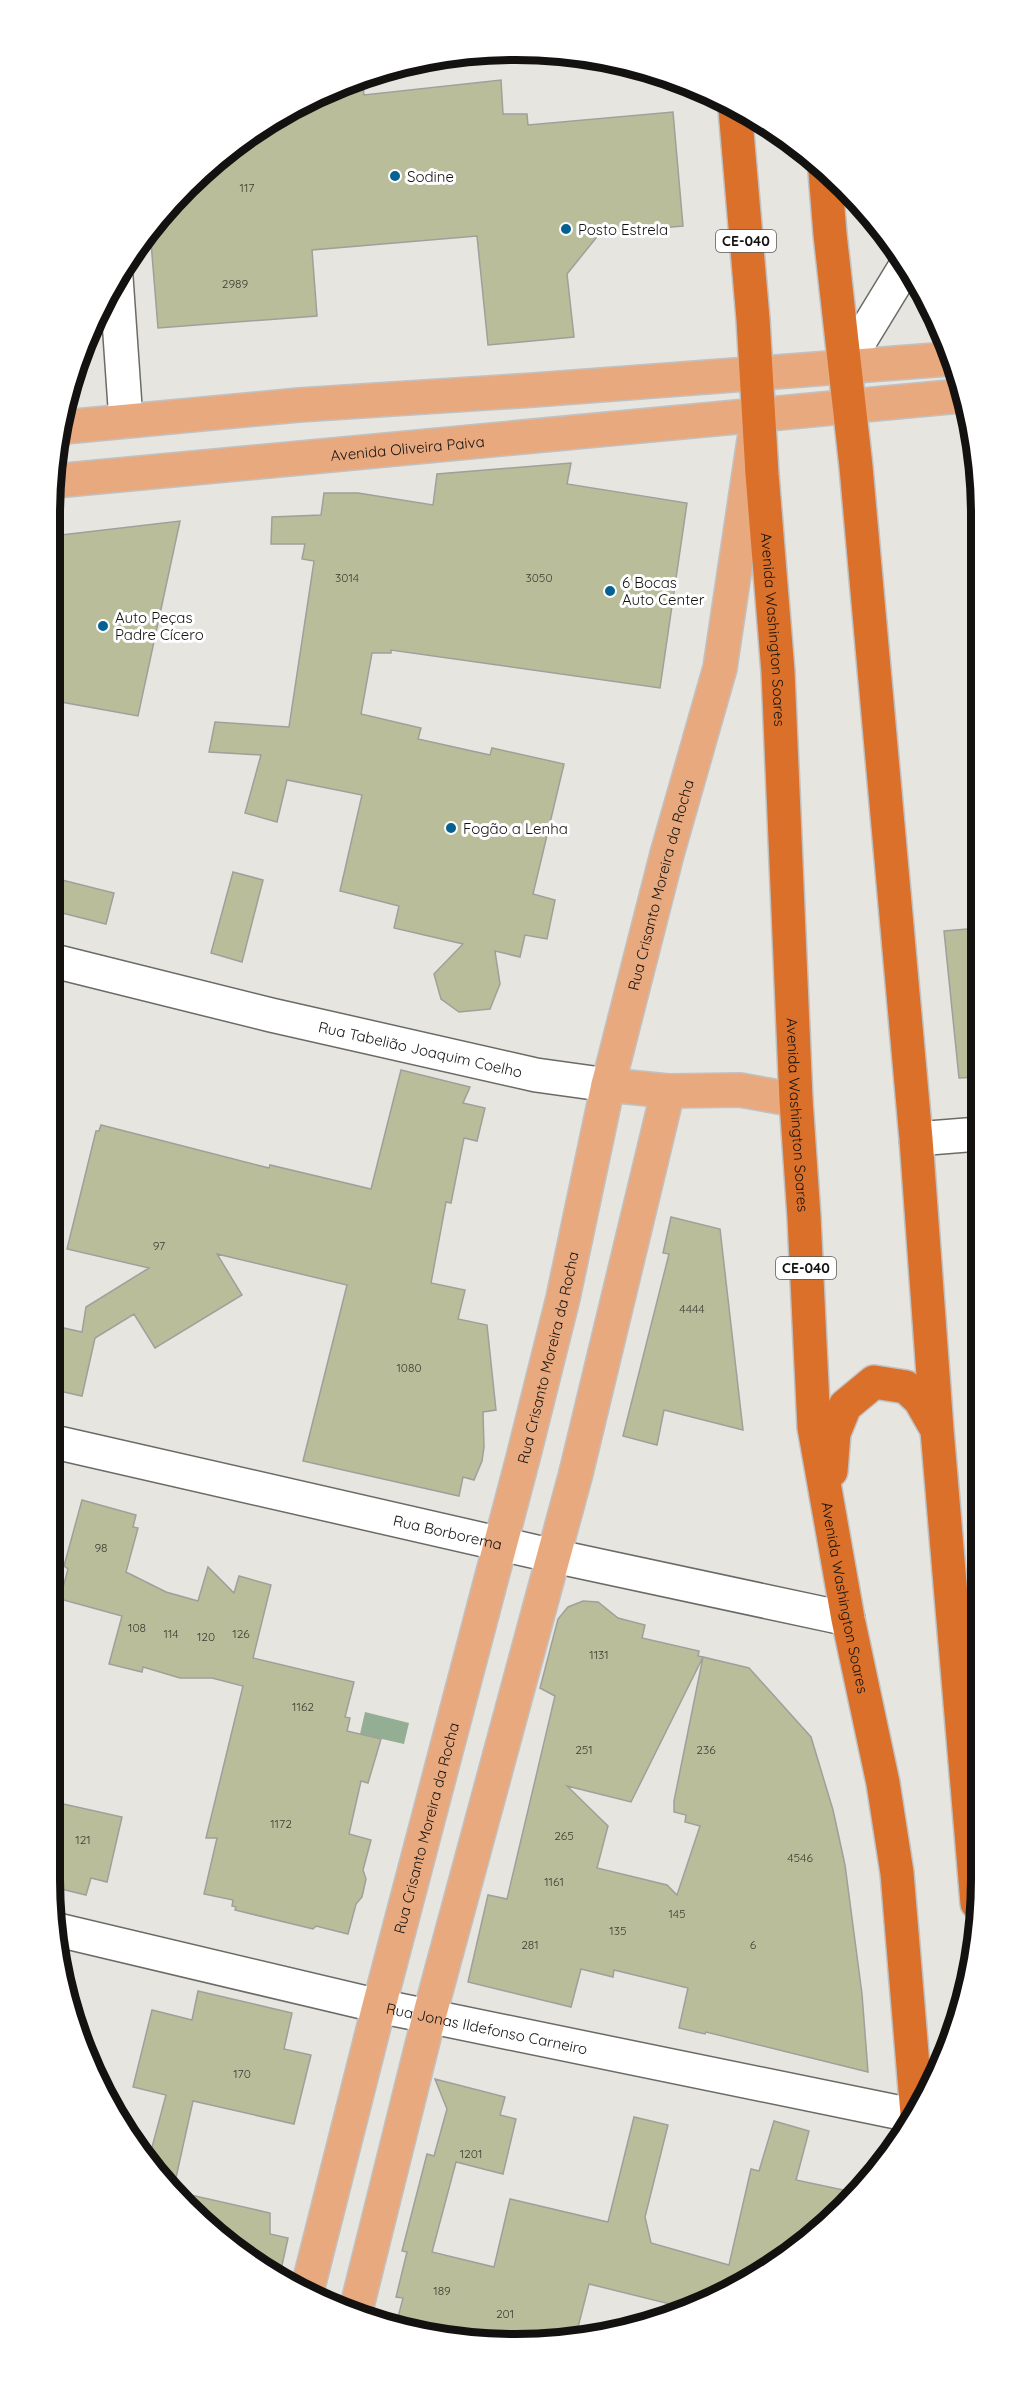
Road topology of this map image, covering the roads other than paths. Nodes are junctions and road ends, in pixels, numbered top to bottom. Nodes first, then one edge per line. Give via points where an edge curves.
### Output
1 (736, 117) edge
2 (826, 182) edge
3 (901, 273) edge
4 (117, 295) edge
5 (943, 359) edge
6 (844, 367) junction
7 (756, 373) junction
8 (955, 397) edge
9 (849, 407) junction
10 (758, 415) junction
11 (126, 421) junction
12 (69, 427) edge
13 (62, 480) edge
14 (60, 962) edge
15 (608, 1085) junction
16 (668, 1091) junction
17 (796, 1100) junction
18 (971, 1135) edge
19 (916, 1139) junction
20 (937, 1430) junction
21 (60, 1443) edge
22 (828, 1507) junction
23 (501, 1544) junction
24 (554, 1556) junction
25 (848, 1619) junction
26 (971, 1792) edge
27 (63, 1931) edge
28 (380, 2006) junction
29 (429, 2017) junction
30 (915, 2096) edge
31 (906, 2113) edge
32 (310, 2285) edge
33 (357, 2305) edge

1 - 7 highway, Avenida Washington Soares / CE-040
2 - 6 highway
3 - 6 street
4 - 11 street
5 - 6 main road
6 - 7 main road
6 - 9 highway
7 - 10 highway, Avenida Washington Soares / CE-040
7 - 11 main road
8 - 9 main road, Avenida Oliveira Paiva
9 - 10 main road, Avenida Oliveira Paiva
9 - 19 highway
10 - 13 main road, Avenida Oliveira Paiva
10 - 15 main road, Rua Crisanto Moreira da Rocha via 720,668
10 - 17 highway, Avenida Washington Soares / CE-040 via 778,672
11 - 12 main road
14 - 15 street, Rua Tabelião Joaquim Coelho via 536,1075
15 - 16 main road, Rua Tabelião Joaquim Coelho
15 - 23 main road, Rua Crisanto Moreira da Rocha via 563,1298
16 - 17 main road, Rua Tabelião Joaquim Coelho via 740,1090
16 - 24 main road
17 - 22 highway, Avenida Washington Soares / CE-040 via 814,1427
18 - 19 street
19 - 20 highway
20 - 22 highway via 920,1400 906,1387 874,1382 845,1406 834,1433
20 - 26 highway
21 - 23 street, Rua Borborema
22 - 25 highway, Avenida Washington Soares / CE-040
23 - 24 street, Rua Borborema
23 - 28 main road, Rua Crisanto Moreira da Rocha
24 - 25 street, Rua Borborema
24 - 29 main road
25 - 30 highway, Avenida Washington Soares / CE-040 via 883,1783 897,1874
27 - 28 street, Rua Jonas Ildefonso Carneiro
28 - 29 street, Rua Jonas Ildefonso Carneiro
28 - 32 main road, Rua Crisanto Moreira da Rocha
29 - 31 street, Rua Jonas Ildefonso Carneiro
29 - 33 main road

